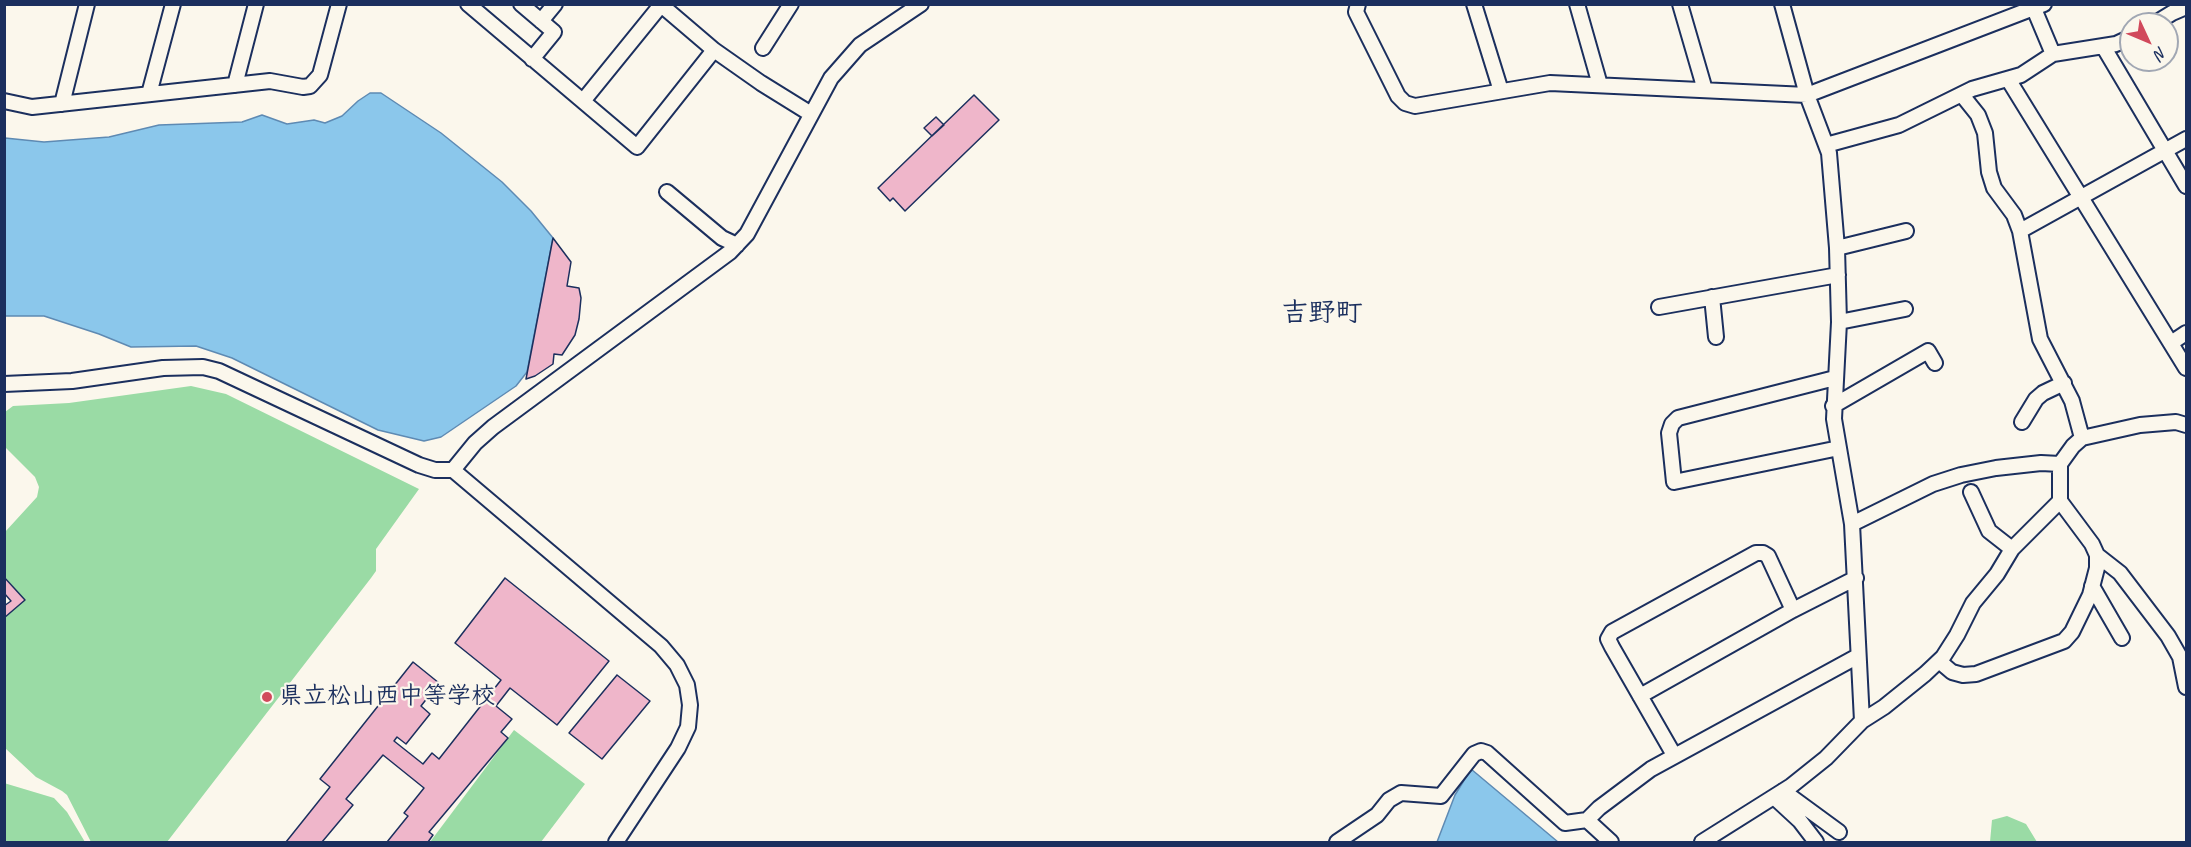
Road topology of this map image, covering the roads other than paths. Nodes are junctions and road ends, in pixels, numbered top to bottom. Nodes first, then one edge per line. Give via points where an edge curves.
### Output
1 (87, 4) edge
2 (173, 4) edge
3 (256, 4) edge
4 (339, 4) edge
5 (468, 4) edge
6 (521, 4) edge
7 (555, 4) edge
8 (791, 4) edge
9 (921, 4) edge
10 (1358, 4) edge
11 (1474, 4) edge
12 (1577, 4) edge
13 (1680, 4) edge
14 (660, 5) edge
15 (1785, 6) edge
16 (2037, 6) edge
17 (541, 21) junction
18 (2119, 43) edge
19 (2103, 46) junction
20 (763, 48) dead end
21 (714, 50) junction
22 (2053, 54) junction
23 (532, 58) junction
24 (2008, 80) junction
25 (236, 85) junction
26 (1600, 85) junction
27 (1705, 90) junction
28 (1501, 92) junction
29 (149, 94) junction
30 (1807, 95) junction
31 (1962, 95) junction
32 (4, 101) edge
33 (583, 102) junction
34 (62, 104) junction
35 (811, 114) junction
36 (2187, 139) edge
37 (1826, 145) junction
38 (2165, 151) junction
39 (2187, 186) edge
40 (666, 192) dead end
41 (2081, 198) junction
42 (1906, 231) dead end
43 (2020, 231) junction
44 (737, 245) junction
45 (1837, 248) junction
46 (1838, 274) junction
47 (1712, 297) junction
48 (1659, 307) dead end
49 (1905, 309) dead end
50 (1839, 322) junction
51 (2187, 333) edge
52 (1716, 337) dead end
53 (2171, 343) junction
54 (1935, 363) dead end
55 (2187, 368) edge
56 (1836, 378) junction
57 (2064, 383) junction
58 (4, 384) edge
59 (1833, 406) junction
60 (2022, 422) dead end
61 (2187, 425) edge
62 (2082, 438) junction
63 (1839, 448) junction
64 (2060, 464) junction
65 (453, 470) junction
66 (1971, 492) dead end
67 (2060, 501) junction
68 (1852, 524) junction
69 (2012, 549) junction
70 (2097, 555) junction
71 (1856, 578) junction
72 (2092, 586) junction
73 (1792, 610) junction
74 (2122, 638) dead end
75 (1858, 656) junction
76 (1939, 661) junction
77 (2187, 687) edge
78 (1640, 696) junction
79 (1862, 721) junction
80 (1674, 755) junction
81 (1779, 794) junction
82 (1587, 820) junction
83 (1839, 832) dead end
84 (616, 843) edge
85 (1337, 843) edge
86 (1611, 843) edge
87 (1702, 843) edge
88 (1816, 843) edge

1 - 34 street
2 - 29 street
3 - 25 street
4 - 25 street via 315,82 303,87 270,81
5 - 23 street
6 - 17 street
7 - 17 street
8 - 20 street
9 - 35 street via 860,45 831,78
10 - 28 street via 1356,12 1405,103 1415,106
11 - 28 street
12 - 26 street
13 - 27 street
14 - 21 street
14 - 33 street
15 - 30 street
16 - 22 street
16 - 30 street
17 - 23 street via 554,32
18 - 19 street
19 - 22 street
19 - 38 street
21 - 33 street via 637,147
21 - 35 street
22 - 24 street
23 - 33 street
24 - 31 street
24 - 41 street
25 - 29 street
26 - 27 street
26 - 28 street via 1550,83
27 - 30 street
29 - 34 street
30 - 37 street
31 - 37 street via 1899,126
31 - 43 street via 1978,115 1985,133 1994,188 2014,215
32 - 34 street via 32,107
35 - 44 street via 747,234
36 - 38 street
37 - 45 street
38 - 39 street
38 - 41 street
40 - 44 street via 722,238
41 - 43 street
41 - 53 street
42 - 45 street
43 - 57 street via 2040,339
44 - 65 street via 493,427
45 - 46 street
46 - 47 street
46 - 50 street
47 - 48 street
47 - 52 street
49 - 50 street
50 - 56 street
51 - 53 street
53 - 55 street
54 - 59 street via 1928,351
56 - 59 street
56 - 63 street via 1678,418 1669,433 1674,482
57 - 60 street via 2036,399
57 - 62 street
58 - 65 street via 203,367 419,465
59 - 63 street
61 - 62 street via 2140,425
62 - 64 street
63 - 68 street
64 - 67 street
64 - 68 street via 2019,465 1961,475 1933,484
65 - 84 street via 661,646 687,685 688,727
66 - 69 street via 1989,531
67 - 69 street
67 - 70 street
68 - 71 street
69 - 76 street via 1973,603
70 - 72 street
70 - 77 street via 2120,573 2168,636 2180,657
71 - 73 street
71 - 75 street
72 - 74 street
72 - 76 street via 2072,632 2064,641 1976,674 1952,672
73 - 78 street
73 - 78 street via 1768,556 1756,553 1618,627 1608,639
75 - 79 street
75 - 80 street
76 - 79 street
78 - 80 street
79 - 81 street via 1826,758
80 - 82 street
81 - 83 street
81 - 87 street
81 - 88 street
82 - 85 street via 1565,823 1480,751 1441,796 1401,793
82 - 86 street

